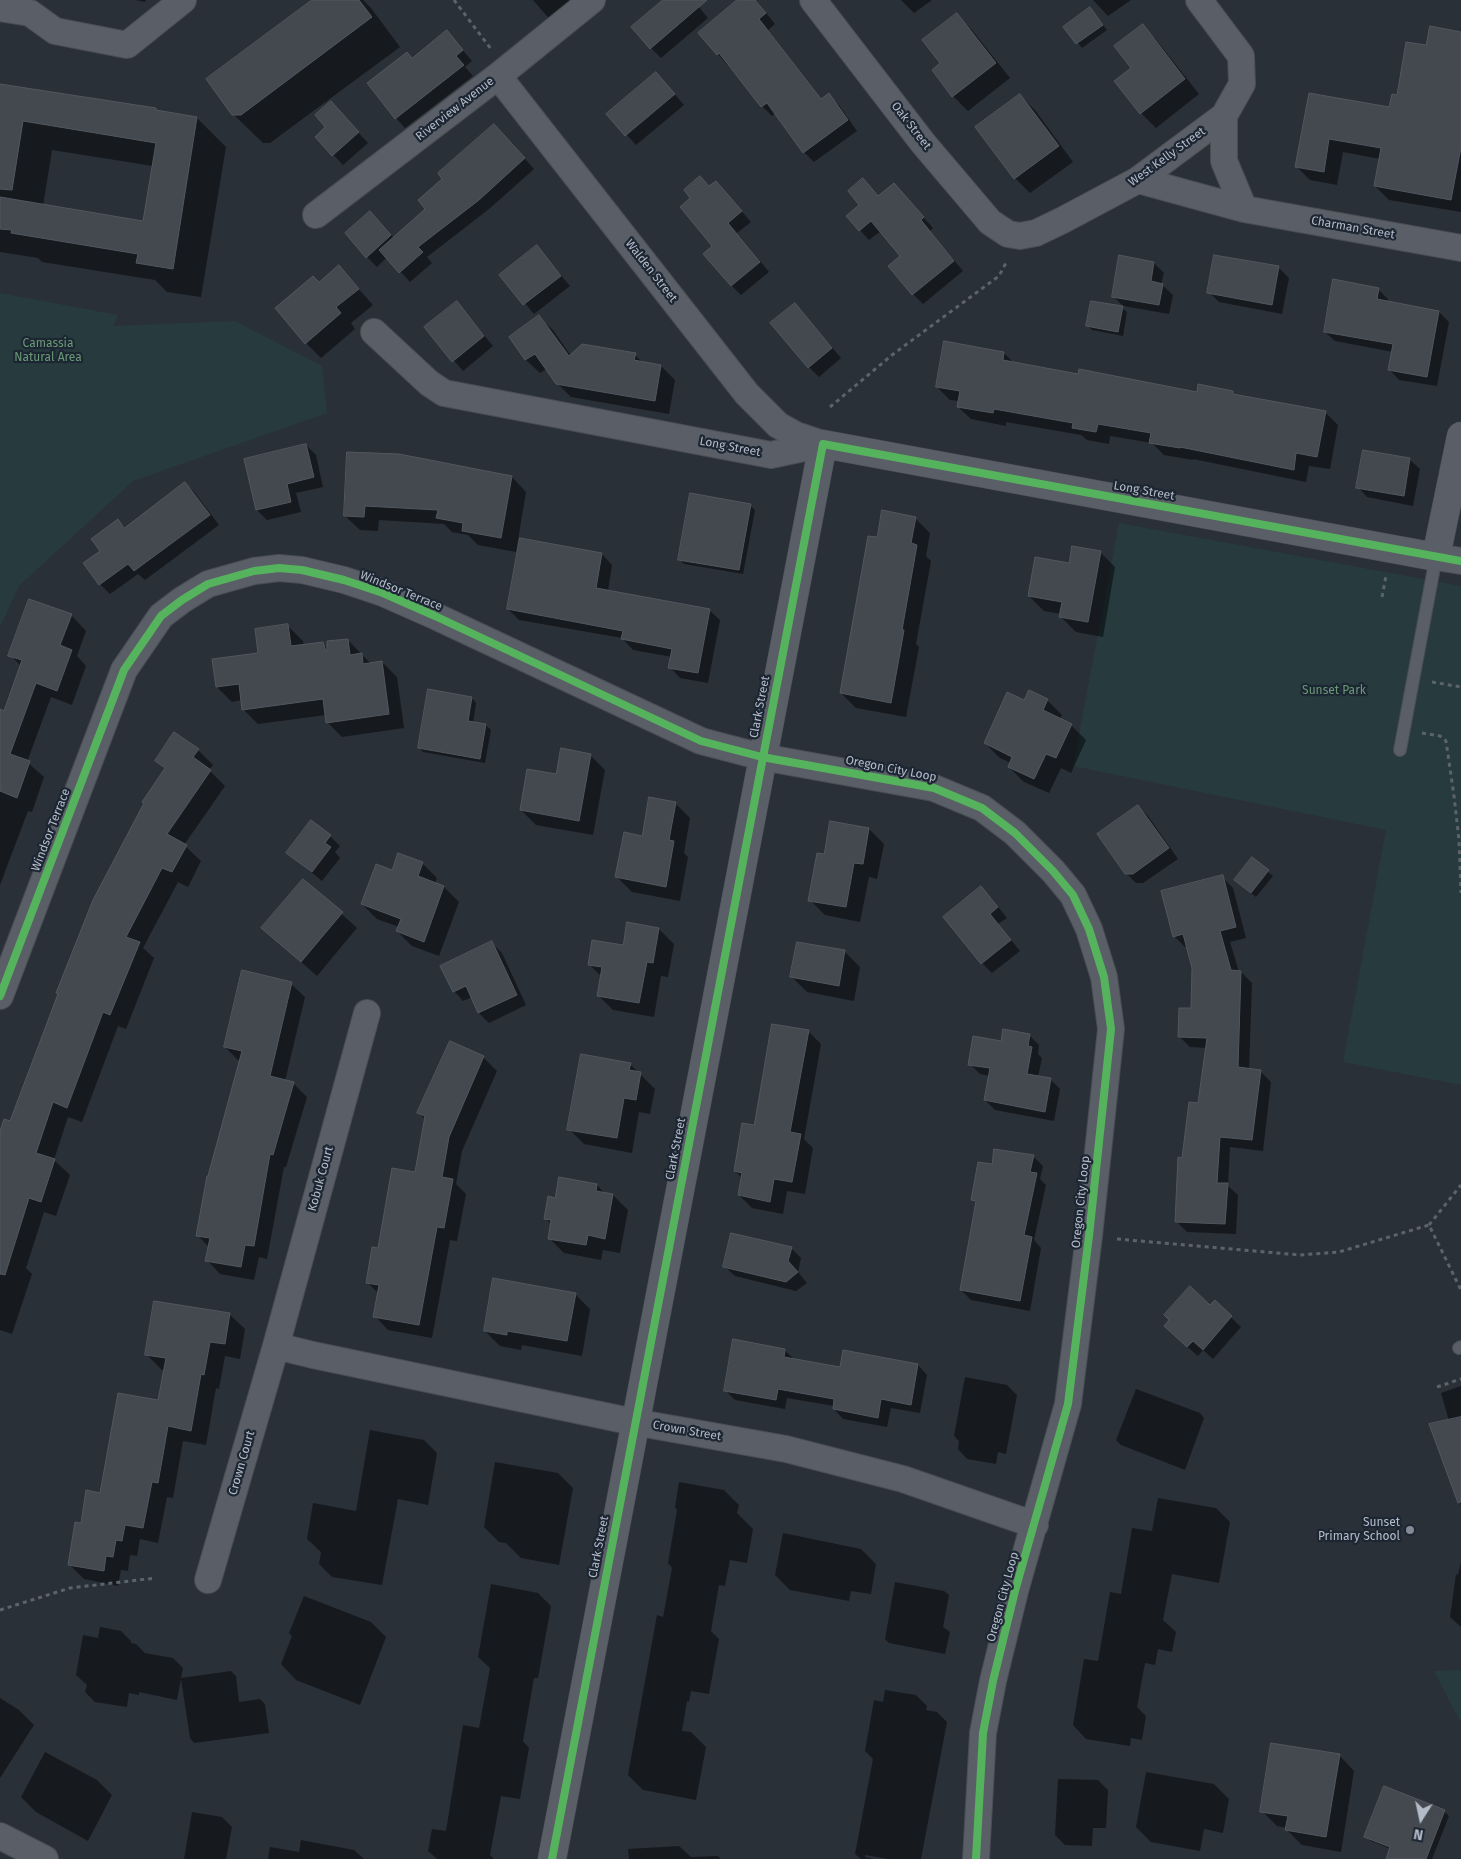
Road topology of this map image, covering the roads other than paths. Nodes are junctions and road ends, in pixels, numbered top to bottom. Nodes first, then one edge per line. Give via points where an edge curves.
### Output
1 (183, 0) edge
2 (592, 0) edge
3 (813, 0) edge
4 (1199, 0) edge
5 (32, 6) edge
6 (0, 8) edge
7 (495, 64) junction
8 (1224, 116) junction
9 (1138, 180) junction
10 (1244, 209) junction
11 (316, 216) dead end
12 (1020, 236) joint
13 (1461, 248) edge
14 (374, 332) dead end
15 (1461, 436) edge
16 (823, 444) junction
17 (1449, 559) edge
18 (1400, 750) dead end
19 (762, 757) junction
20 (0, 996) edge
21 (367, 1012) dead end
22 (276, 1346) junction
23 (634, 1422) junction
24 (1035, 1525) junction
25 (208, 1580) dead end
26 (0, 1836) edge
27 (45, 1859) edge
28 (552, 1859) edge
29 (976, 1859) edge

1 - 5 street via 127,44 55,31
2 - 7 street, Riverview Avenue
3 - 12 street, Oak Street via 923,142 990,222 1008,234
4 - 8 street, West Kelly Street via 1241,56 1242,84
5 - 6 street
7 - 11 street, Riverview Avenue
7 - 16 street, Walden Street via 747,394 778,425
8 - 9 street, West Kelly Street
8 - 10 street via 1224,161
9 - 10 street, Charman Street
9 - 12 street, West Kelly Street via 1036,233
10 - 13 street, Charman Street
14 - 16 street, Long Street via 428,384 444,393 771,455
15 - 17 street
16 - 17 street, Long Street
16 - 19 street, Clark Street
17 - 18 lane via 1413,679
19 - 20 street, Windsor Terrace via 701,741 435,616 341,579 279,568 254,571 208,584 161,616 124,670
19 - 23 street, Clark Street
19 - 24 street, Oregon City Loop via 934,788 982,808 1015,833 1053,871 1073,895 1089,929 1104,977 1110,1029 1090,1236 1068,1404
21 - 22 street, Kobuk Court
22 - 23 street, Crown Street
22 - 25 street, Crown Court
23 - 24 street, Crown Street via 786,1449 902,1478
23 - 28 street, Clark Street
24 - 29 street, Oregon City Loop via 1000,1653 983,1733
26 - 27 street

